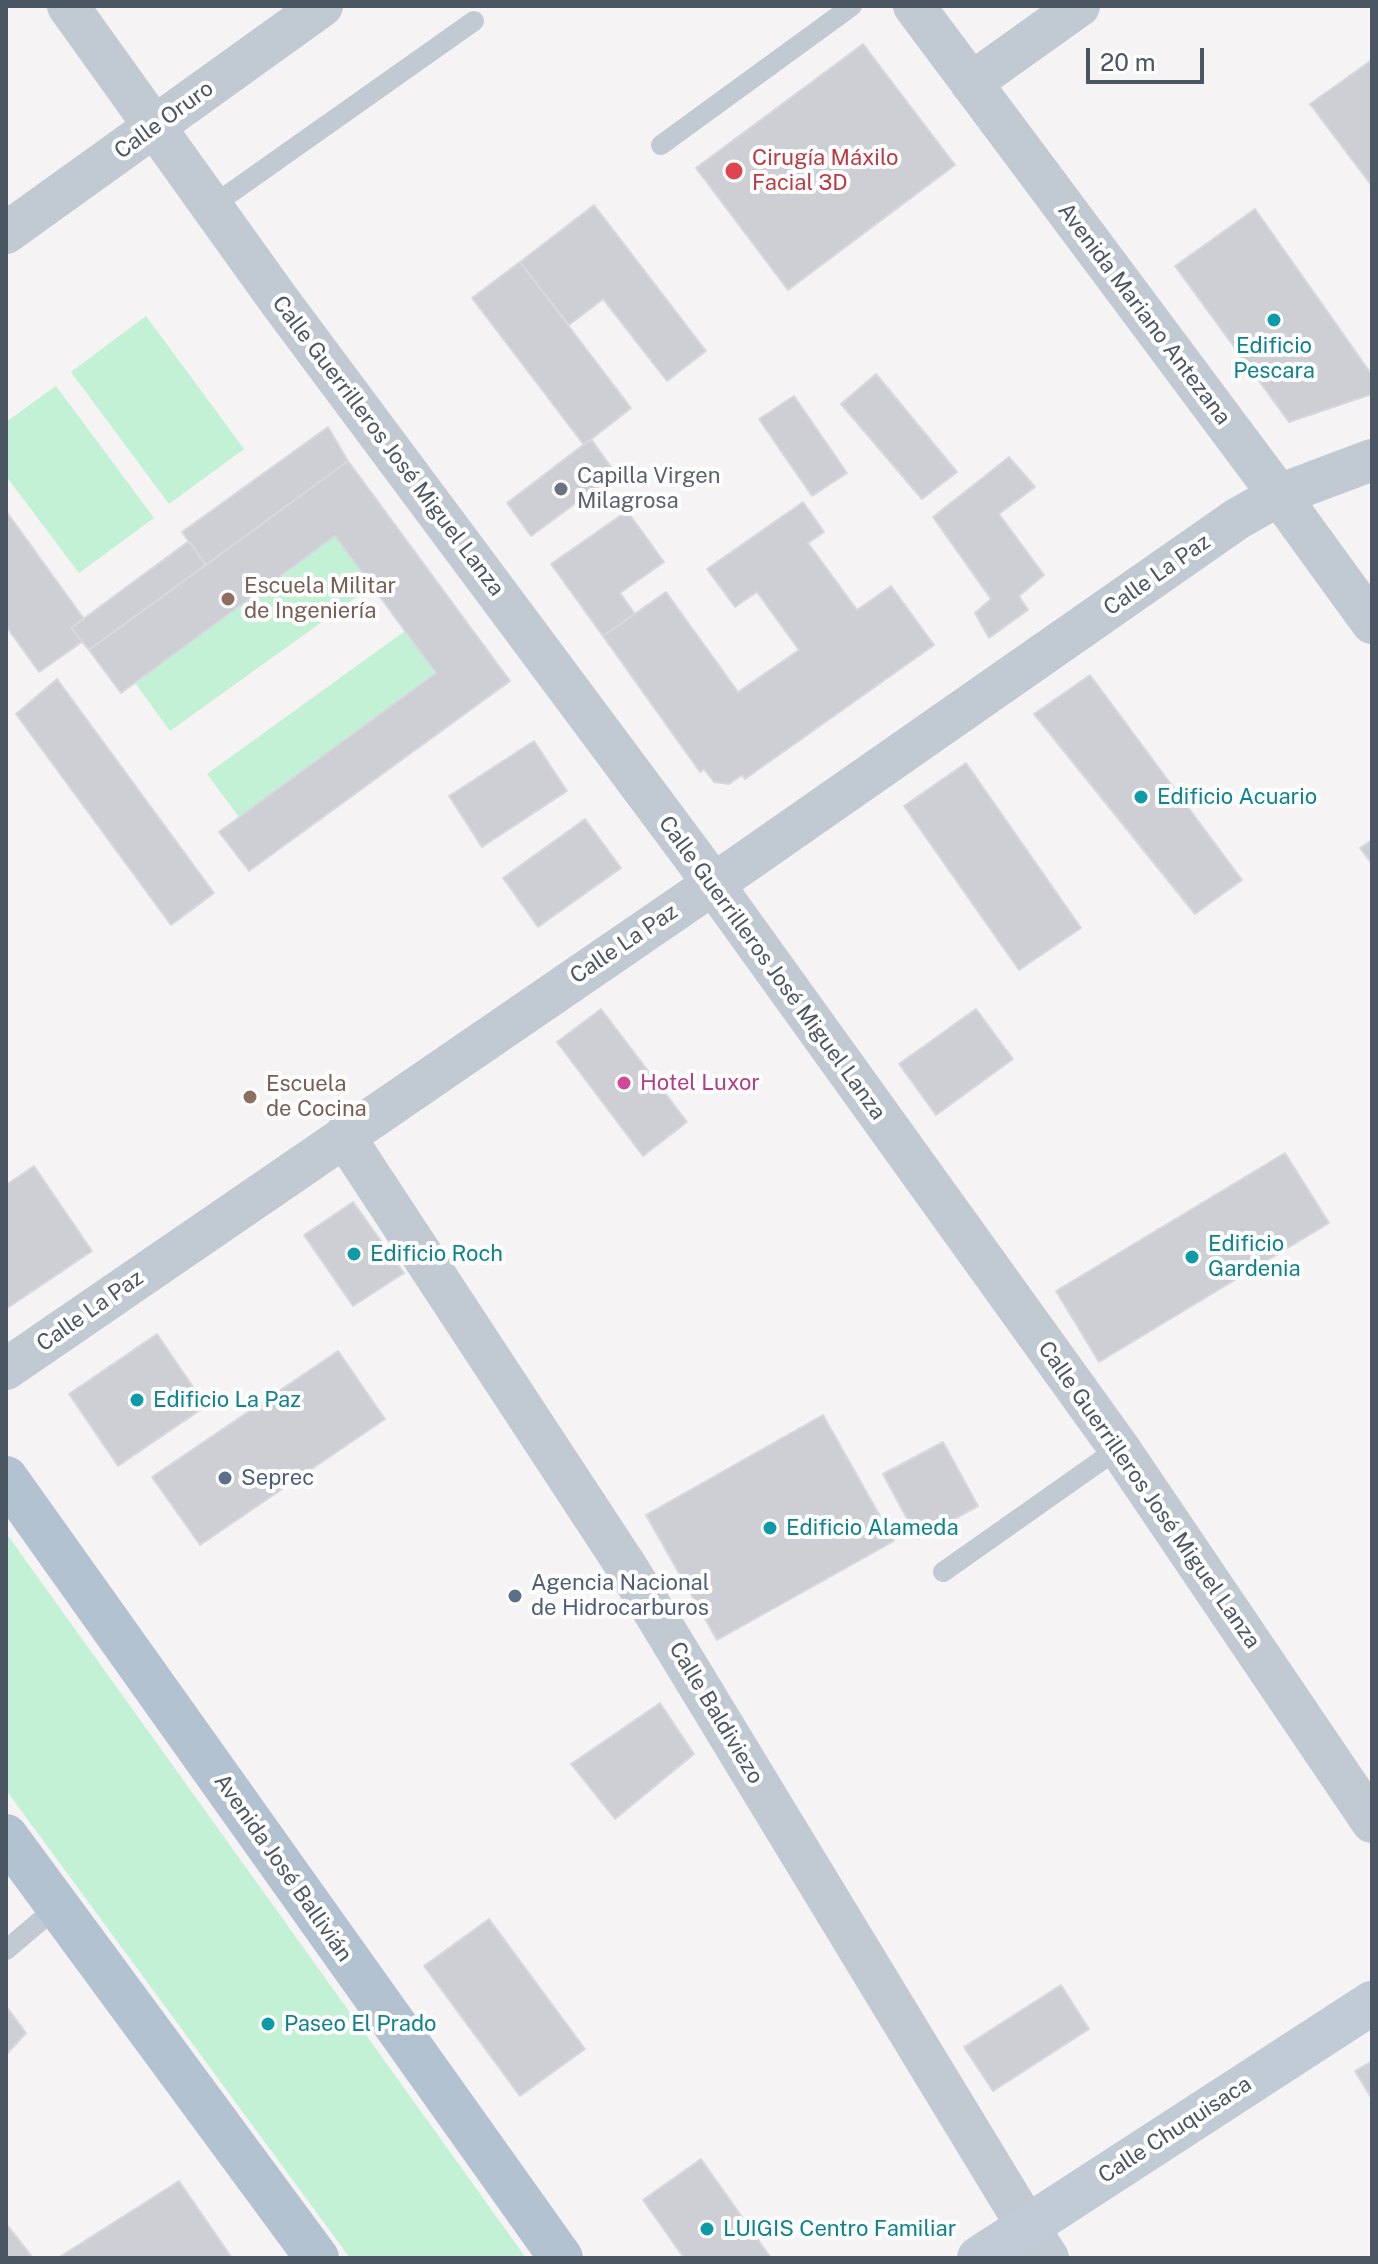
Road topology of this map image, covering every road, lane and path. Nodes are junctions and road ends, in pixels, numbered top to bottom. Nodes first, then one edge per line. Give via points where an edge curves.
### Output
1 (68, 6) edge
2 (322, 6) edge
3 (852, 6) edge
4 (914, 6) edge
5 (1079, 6) edge
6 (474, 21) dead end
7 (971, 83) junction
8 (155, 126) junction
9 (661, 145) dead end
10 (212, 206) junction
11 (6, 233) edge
12 (1372, 460) edge
13 (1279, 495) junction
14 (1372, 623) edge
15 (713, 884) junction
16 (344, 1136) junction
17 (6, 1369) edge
18 (1119, 1448) junction
19 (6, 1478) edge
20 (943, 1572) dead end
21 (1372, 1822) edge
22 (6, 1836) edge
23 (58, 1906) junction
24 (6, 1950) edge
25 (1372, 2003) edge
26 (1038, 2242) edge
27 (317, 2258) edge
28 (561, 2258) edge
29 (979, 2258) edge

1 - 8 street, Calle Guerrilleros José Miguel Lanza
2 - 8 street, Calle Oruro
3 - 9 lane
4 - 7 street, Avenida Mariano Antezana
5 - 7 street
6 - 10 lane
7 - 13 street, Avenida Mariano Antezana
8 - 10 street, Calle Guerrilleros José Miguel Lanza
8 - 11 street, Calle Oruro
10 - 15 street, Calle Guerrilleros José Miguel Lanza
12 - 13 street, Calle La Paz
13 - 14 street, Avenida Mariano Antezana
13 - 15 street, Calle La Paz
15 - 16 street, Calle La Paz
15 - 18 street, Calle Guerrilleros José Miguel Lanza
16 - 17 street, Calle La Paz
16 - 26 street, Calle Baldiviezo via 628,1569
18 - 20 lane
18 - 21 street, Calle Guerrilleros José Miguel Lanza
19 - 28 main road, Avenida José Ballivián
22 - 23 main road
23 - 24 lane
23 - 27 main road
25 - 26 main road, Calle Chuquisaca
26 - 29 main road, Calle Chuquisaca

